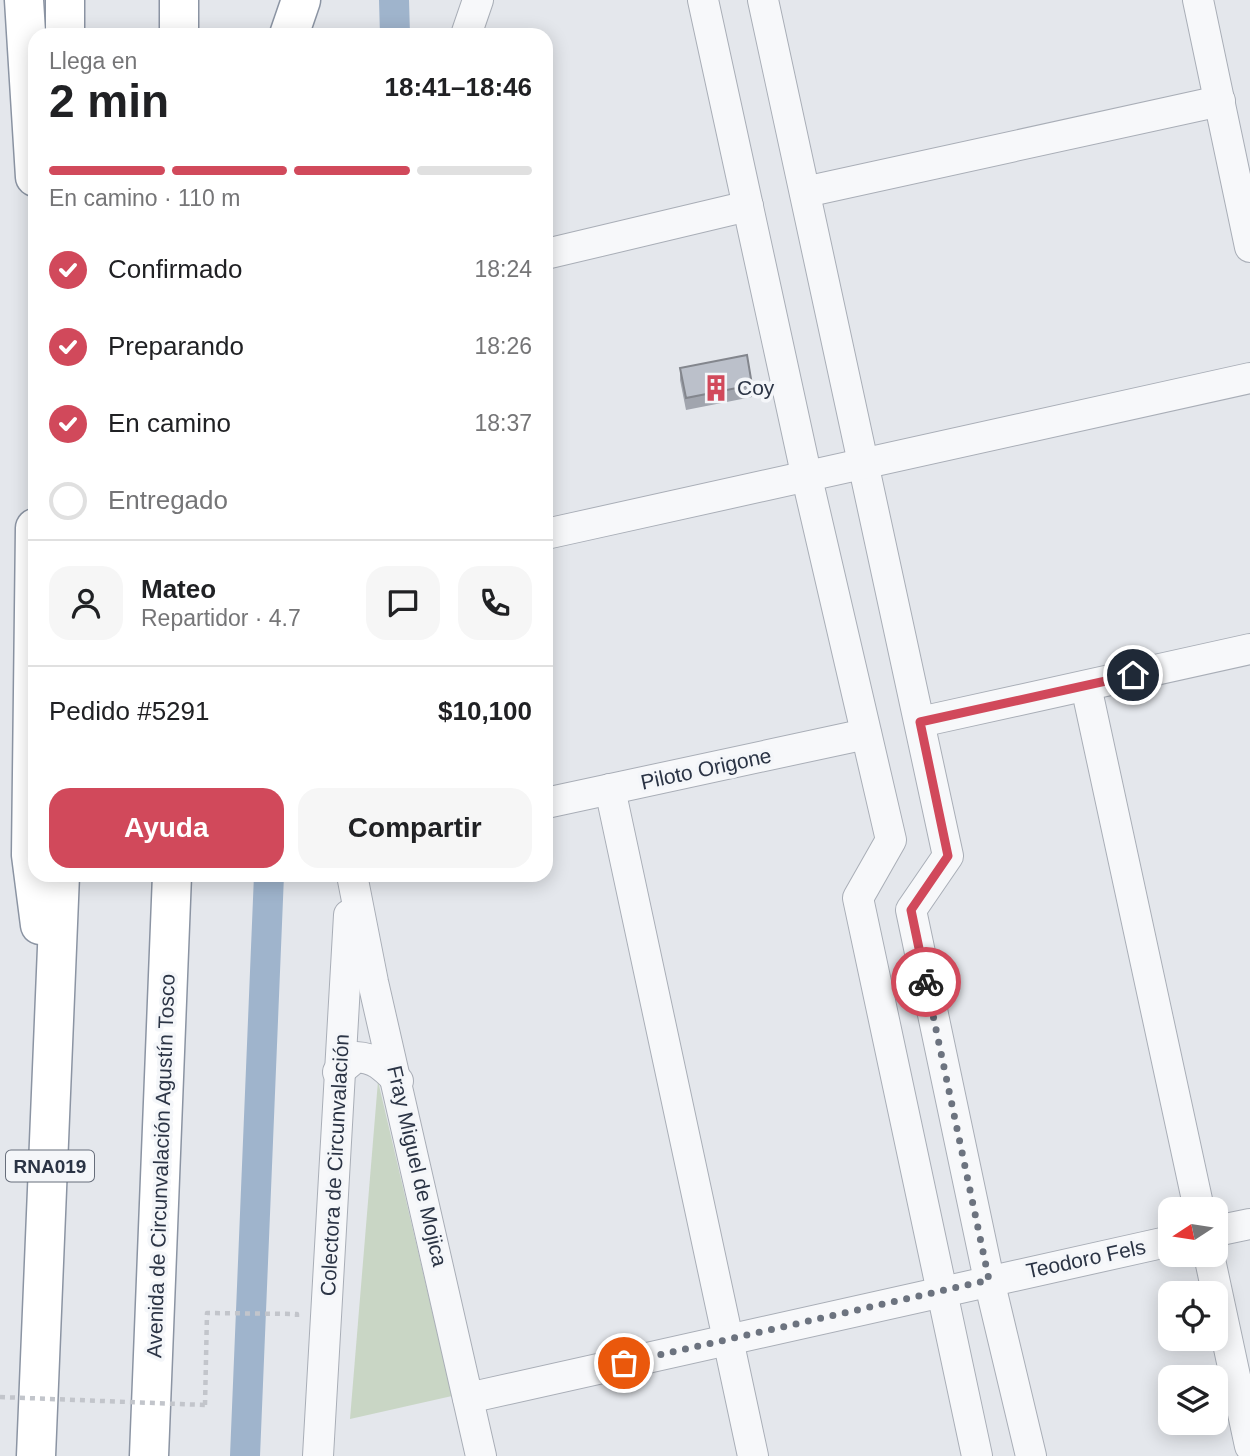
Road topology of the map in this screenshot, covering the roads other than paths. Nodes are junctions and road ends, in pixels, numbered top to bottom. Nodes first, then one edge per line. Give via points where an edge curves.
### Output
1 (24, 0) edge
2 (65, 0) edge
3 (179, 0) edge
4 (302, 0) edge
5 (478, 0) edge
6 (703, 0) edge
7 (763, 0) edge
8 (1198, 0) edge
9 (65, 28) edge
10 (179, 28) edge
11 (292, 28) edge
12 (468, 28) edge
13 (28, 64) edge
14 (1220, 101) junction
15 (805, 192) junction
16 (748, 206) junction
17 (1250, 247) edge
18 (553, 252) edge
19 (1250, 378) edge
20 (863, 465) junction
21 (807, 478) junction
22 (553, 532) edge
23 (1250, 649) edge
24 (1086, 686) junction
25 (920, 722) junction
26 (866, 734) junction
27 (610, 789) junction
28 (553, 801) edge
29 (34, 882) edge
30 (60, 882) edge
31 (172, 882) edge
32 (352, 882) edge
33 (353, 882) edge
34 (55, 1047) junction
35 (338, 1072) junction
36 (398, 1081) junction
37 (1196, 1197) edge
38 (1250, 1224) edge
39 (1228, 1229) edge
40 (1158, 1244) edge
41 (1212, 1267) edge
42 (989, 1280) junction
43 (942, 1291) junction
44 (729, 1340) junction
45 (468, 1398) junction
46 (1250, 1446) edge
47 (36, 1456) edge
48 (149, 1456) edge
49 (318, 1456) edge
50 (481, 1456) edge
51 (753, 1456) edge
52 (977, 1456) edge
53 (1031, 1456) edge

1 - 13 highway
2 - 9 highway
3 - 10 highway
4 - 11 highway
5 - 12 street
6 - 16 street
7 - 15 street
8 - 14 street
14 - 15 street
14 - 17 street
15 - 20 street
16 - 18 street
16 - 21 street
19 - 20 street
20 - 21 street
20 - 25 street
21 - 22 street
21 - 26 street
23 - 24 street
24 - 25 street
24 - 37 street
25 - 42 street via 948,856 911,910
26 - 27 street, Piloto Origone
26 - 43 street via 891,840 858,898
27 - 28 street, Piloto Origone
27 - 44 street
29 - 34 highway
30 - 34 highway, RNA019
31 - 48 highway, Avenida de Circunvalación Agustín Tosco
32 - 35 street, Colectora de Circunvalación
33 - 36 street, Fray Miguel de Mojica
34 - 47 highway, RNA019
35 - 36 street via 356,1057 365,1058 377,1060
35 - 49 street, Colectora de Circunvalación
36 - 45 street, Fray Miguel de Mojica
38 - 39 street
40 - 42 street, Teodoro Fels
41 - 46 street
42 - 43 street, Teodoro Fels
42 - 53 street
43 - 44 street, Teodoro Fels
43 - 52 street
44 - 45 street, Teodoro Fels
44 - 51 street
45 - 50 street, Fray Miguel de Mojica

